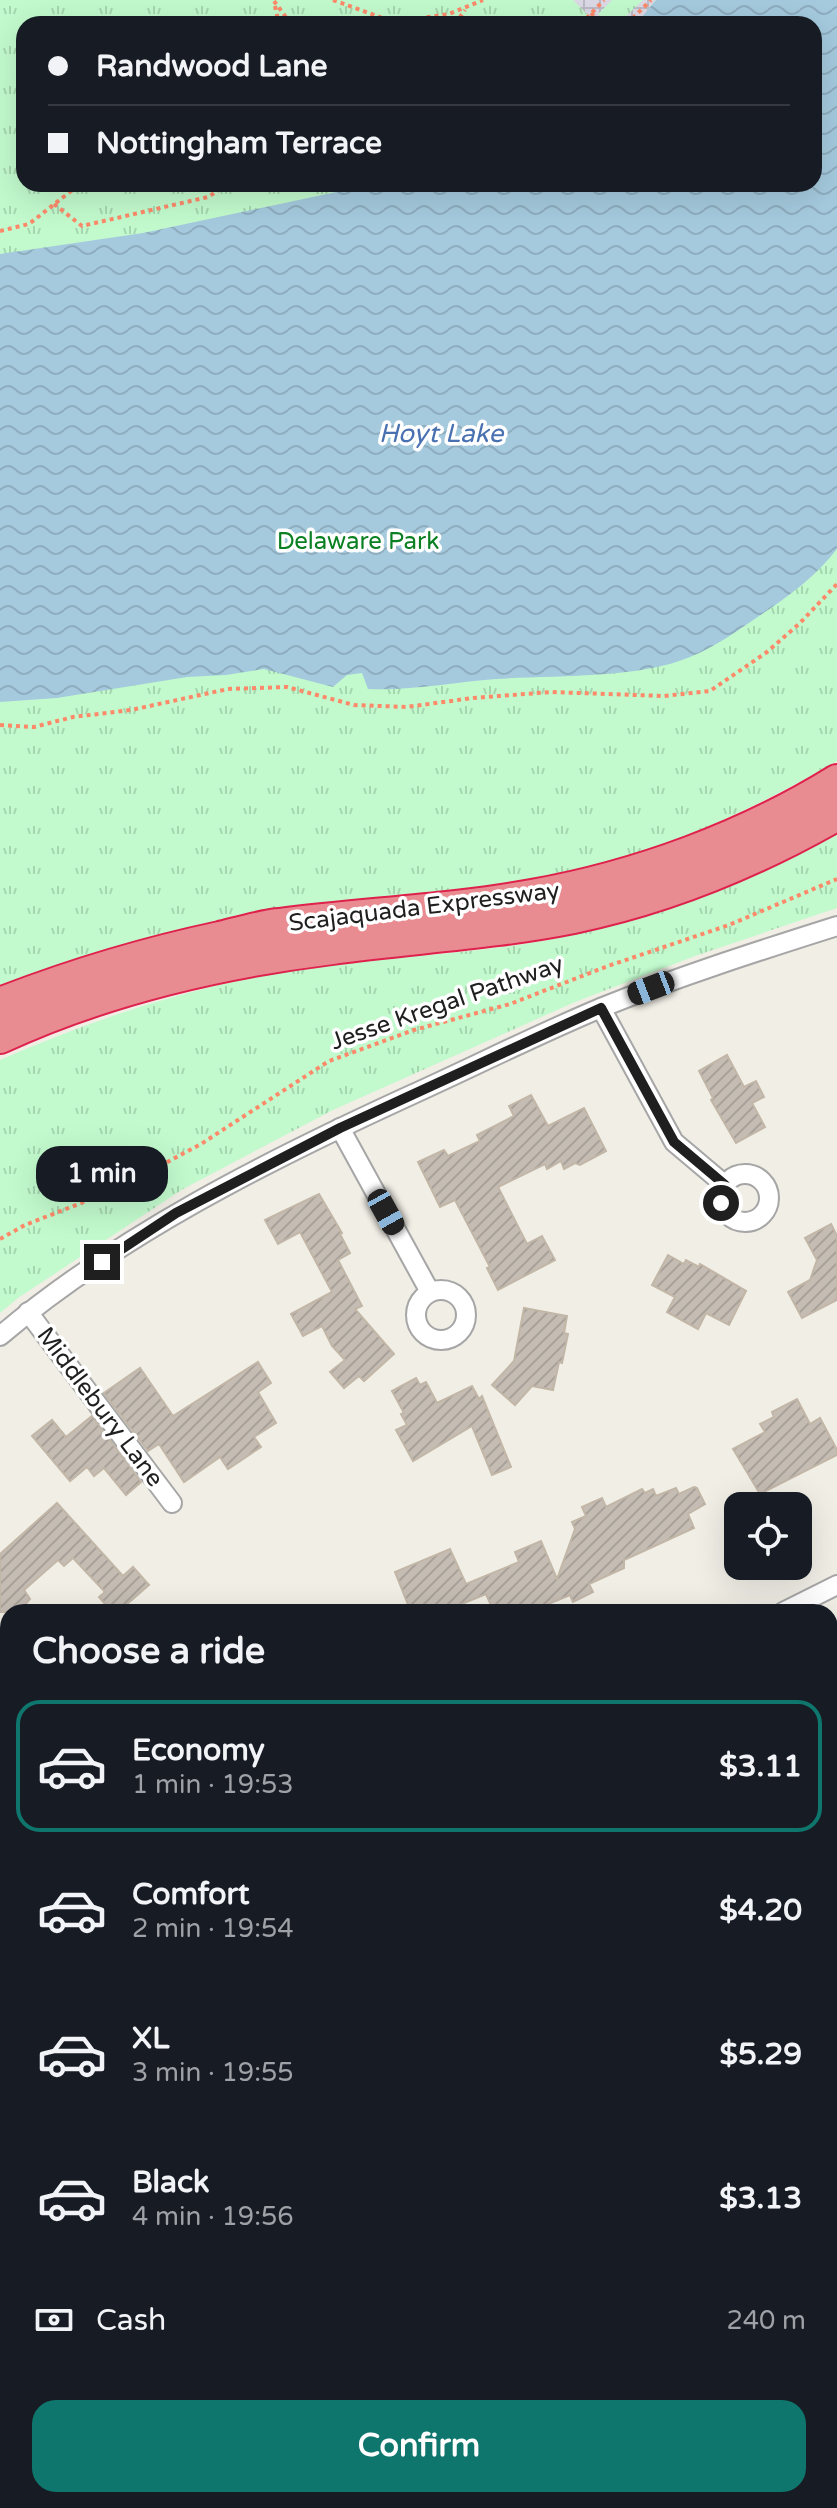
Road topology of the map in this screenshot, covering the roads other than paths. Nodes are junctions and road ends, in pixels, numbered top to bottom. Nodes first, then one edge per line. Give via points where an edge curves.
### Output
1 (837, 781) edge
2 (837, 814) edge
3 (837, 926) edge
4 (0, 1004) edge
5 (601, 1008) junction
6 (0, 1037) edge
7 (340, 1128) junction
8 (725, 1185) dead end
9 (430, 1292) dead end
10 (28, 1312) junction
11 (0, 1336) edge
12 (172, 1503) dead end
13 (837, 1585) edge
14 (799, 1604) edge

1 - 4 highway, Scajaquada Expressway via 723,839 610,878 492,902 277,925 116,963
2 - 6 highway, Scajaquada Expressway via 730,867 614,907 493,930 217,966 75,1007
3 - 5 street
5 - 7 street
5 - 8 street via 674,1142
7 - 9 street
7 - 10 street via 176,1213
10 - 11 street
10 - 12 street, Middlebury Lane
13 - 14 street

